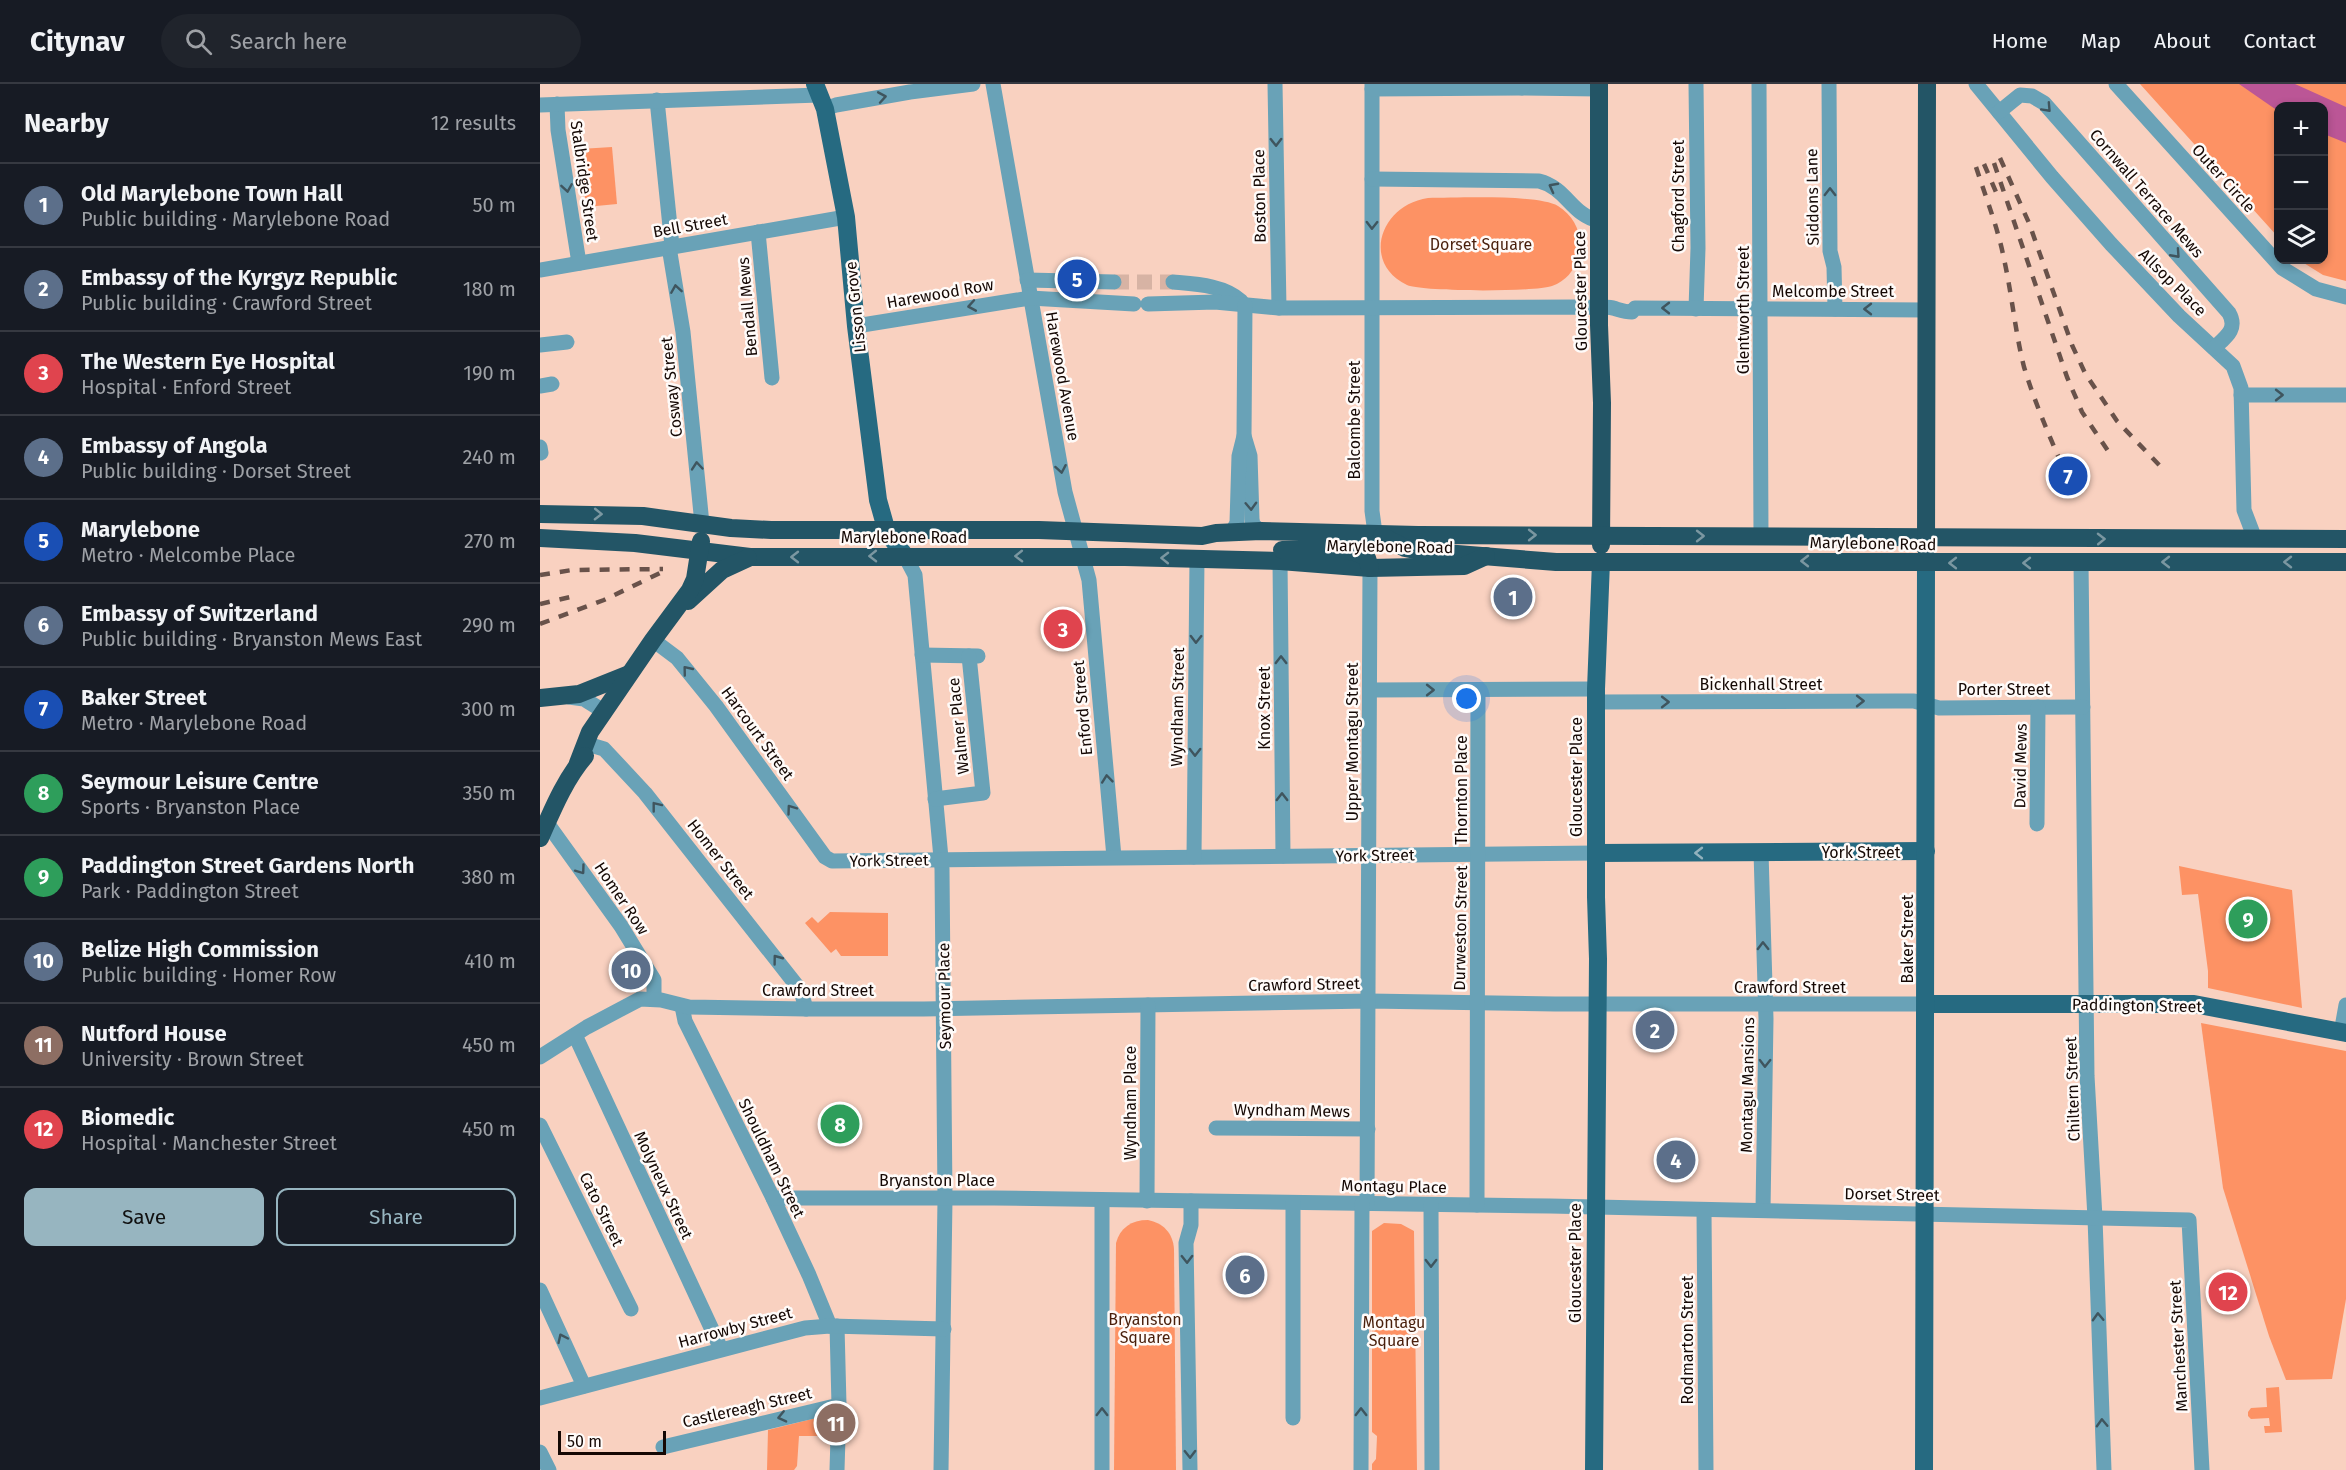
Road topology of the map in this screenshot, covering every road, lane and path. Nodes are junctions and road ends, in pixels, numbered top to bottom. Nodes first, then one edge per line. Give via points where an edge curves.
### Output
1 (973, 84) edge
2 (993, 84) edge
3 (1275, 84) edge
4 (1696, 84) edge
5 (1760, 84) edge
6 (1829, 84) edge
7 (1927, 84) edge
8 (1976, 84) edge
9 (2116, 84) edge
10 (1372, 86) edge
11 (1461, 86) edge
12 (1522, 86) edge
13 (1599, 86) edge
14 (820, 96) edge
15 (657, 100) junction
16 (557, 104) junction
17 (540, 105) edge
18 (1999, 112) junction
19 (1372, 179) junction
20 (846, 217) junction
21 (1599, 221) junction
22 (758, 232) junction
23 (670, 246) junction
24 (579, 263) junction
25 (540, 270) edge
26 (1027, 280) junction
27 (1114, 282) tunnel mouth
28 (1173, 282) tunnel mouth
29 (2346, 297) edge
30 (1030, 298) junction
31 (1245, 305) junction
32 (1279, 308) junction
33 (1371, 308) junction
34 (1599, 308) junction
35 (1696, 309) junction
36 (1761, 309) junction
37 (1835, 309) junction
38 (1926, 310) junction
39 (856, 326) junction
40 (567, 342) dead end
41 (540, 345) edge
42 (2214, 348) junction
43 (772, 378) dead end
44 (2241, 395) junction
45 (2346, 395) edge
46 (1244, 436) junction
47 (540, 514) edge
48 (702, 524) junction
49 (1075, 531) junction
50 (1261, 531) junction
51 (887, 532) junction
52 (1232, 532) junction
53 (1375, 533) junction
54 (1602, 535) junction
55 (1202, 536) junction
56 (1761, 536) junction
57 (540, 538) edge
58 (1926, 538) junction
59 (2255, 539) junction
60 (2346, 539) edge
61 (700, 552) junction
62 (1488, 555) junction
63 (905, 556) junction
64 (1082, 556) junction
65 (750, 557) junction
66 (1197, 559) junction
67 (1280, 561) junction
68 (1601, 562) junction
69 (2081, 562) junction
70 (2346, 562) edge
71 (1926, 563) junction
72 (1370, 568) junction
73 (671, 616) junction
74 (653, 640) junction
75 (922, 655) junction
76 (629, 674) junction
77 (1371, 690) junction
78 (1478, 690) junction
79 (1596, 696) junction
80 (566, 697) junction
81 (540, 698) edge
82 (1926, 705) junction
83 (2038, 707) junction
84 (2083, 707) junction
85 (605, 712) junction
86 (594, 746) junction
87 (578, 763) junction
88 (935, 799) junction
89 (2037, 824) dead end
90 (543, 830) edge
91 (1926, 851) junction
92 (1761, 852) junction
93 (1596, 853) junction
94 (1479, 854) junction
95 (1370, 855) junction
96 (825, 856) joint
97 (1282, 856) junction
98 (1114, 857) junction
99 (1194, 857) junction
100 (941, 859) junction
101 (654, 999) junction
102 (1369, 1001) junction
103 (1477, 1003) junction
104 (2087, 1003) junction
105 (1597, 1004) junction
106 (1926, 1004) junction
107 (1148, 1005) junction
108 (1765, 1005) junction
109 (2346, 1005) edge
110 (682, 1006) junction
111 (806, 1009) junction
112 (944, 1009) junction
113 (2344, 1033) edge
114 (575, 1035) junction
115 (540, 1057) edge
116 (540, 1125) edge
117 (1215, 1128) dead end
118 (1368, 1129) junction
119 (773, 1198) junction
120 (945, 1199) junction
121 (1102, 1200) junction
122 (1147, 1201) junction
123 (1191, 1201) junction
124 (1293, 1203) junction
125 (1365, 1204) junction
126 (1431, 1205) junction
127 (1477, 1205) junction
128 (1596, 1208) junction
129 (1704, 1210) junction
130 (1763, 1210) junction
131 (1925, 1213) junction
132 (2095, 1218) junction
133 (2189, 1220) joint
134 (540, 1290) edge
135 (631, 1309) dead end
136 (833, 1326) junction
137 (944, 1329) junction
138 (721, 1349) junction
139 (580, 1387) junction
140 (540, 1398) edge
141 (839, 1405) junction
142 (1293, 1418) dead end
143 (663, 1446) dead end
144 (540, 1452) edge
145 (549, 1470) edge
146 (837, 1470) edge
147 (941, 1470) edge
148 (1102, 1470) edge
149 (1190, 1470) edge
150 (1361, 1470) edge
151 (1432, 1470) edge
152 (1594, 1470) edge
153 (1706, 1470) edge
154 (1924, 1470) edge
155 (2104, 1470) edge
156 (2202, 1470) edge

14 -> 1 street via 836,105
2 - 26 street, Harewood Avenue
3 -> 32 street, Boston Place
4 - 35 street, Chagford Street
5 - 36 street, Glentworth Street
37 -> 6 street, Siddons Lane via 1830,251
7 - 38 highway, Baker Street
8 - 18 street, Allsop Place
9 - 29 street, Outer Circle via 2282,268 2316,289
10 - 11 street
10 - 19 street
11 - 12 street
12 - 13 street
13 - 21 highway, Gloucester Place
14 - 15 street
14 - 20 main road, Lisson Grove
15 - 16 street
15 - 23 street, Cosway Street
16 - 17 street
16 -> 24 street, Stalbridge Street
18 - 42 street, Allsop Place via 2111,244
18 -> 42 street, Cornwall Terrace Mews via 2019,95 2032,96 2044,103 2229,313 2232,329
21 -> 19 street via 1577,210 1555,187 1539,181
19 -> 33 street
20 - 22 street, Bell Street
20 - 39 main road, Lisson Grove
21 - 34 highway, Gloucester Place
22 - 23 street, Bell Street
22 - 43 street, Bendall Mews
23 - 24 street, Bell Street
48 -> 23 street, Cosway Street via 683,332
24 - 25 street, Bell Street
26 - 27 street
26 - 30 street, Harewood Avenue
28 - 31 street via 1207,285 1236,296
30 - 31 street, Harewood Row
30 -> 39 street, Harewood Row
30 -> 49 street, Harewood Avenue
31 - 32 street, Harewood Row
31 - 46 street
32 - 33 street, Harewood Row
33 - 34 street
33 - 53 street, Balcombe Street
35 -> 34 street, Melcombe Street via 1635,308 1632,312 1620,312
34 - 54 highway, Gloucester Place
35 - 36 street, Melcombe Street
36 - 37 street, Melcombe Street
36 - 56 street, Glentworth Street
38 -> 37 street, Melcombe Street
38 - 58 highway, Baker Street
39 - 51 main road, Lisson Grove via 878,500
40 - 41 street
42 - 44 street, Allsop Place via 2235,369
44 -> 45 street
44 - 59 street, Allsop Place via 2244,510
46 -> 50 street via 1250,456 1253,525
46 - 52 street via 1239,456 1237,523
47 -> 48 highway, Marylebone Road via 644,516
48 - 51 highway, Marylebone Road via 771,530
48 - 61 highway
49 - 51 highway, Marylebone Road
49 - 55 highway, Marylebone Road
49 - 64 street, Harewood Avenue
50 - 52 highway, Marylebone Road
50 - 53 highway, Marylebone Road
51 - 63 main road, Seymour Place
52 - 55 highway, Marylebone Road
53 -> 54 highway, Marylebone Road
53 - 62 highway via 1405,548
54 -> 56 highway, Marylebone Road
54 - 68 highway, Gloucester Place
55 - 72 highway via 1234,550 1353,551 1367,558
56 - 58 highway, Marylebone Road
57 - 61 highway, Marylebone Road via 635,543
58 -> 59 highway, Marylebone Road
58 - 71 highway, Baker Street
59 - 60 highway, Marylebone Road
61 - 65 highway, Marylebone Road
61 - 73 highway via 695,579
62 - 68 highway, Marylebone Road via 1548,562
62 - 72 highway, Marylebone Road via 1464,566
64 -> 63 highway, Marylebone Road
63 -> 65 highway, Marylebone Road
63 - 75 street, Seymour Place via 915,573
66 -> 64 highway, Marylebone Road
98 -> 64 street, Enford Street via 1089,580
65 - 73 highway via 722,570
66 - 67 highway, Marylebone Road
66 -> 99 street, Wyndham Street
67 - 72 highway, Marylebone Road
97 -> 67 street, Knox Street
71 -> 68 highway, Marylebone Road
68 - 79 main road, Gloucester Place
70 -> 69 highway, Marylebone Road
69 -> 71 highway, Marylebone Road
69 - 84 street, Chiltern Street
71 - 82 main road, Baker Street
72 - 77 street, Upper Montagu Street
73 - 74 highway
74 - 76 highway
96 -> 74 street, Harcourt Street via 716,706 677,658
75 - 88 street, Seymour Place
75 - 88 street, Walmer Place via 973,656 983,793
76 - 80 highway
76 - 85 highway
77 -> 78 street, Bickenhall Street
77 - 95 street, Upper Montagu Street
78 - 79 street, Bickenhall Street
78 - 94 street, Thornton Place
79 -> 82 street, Bickenhall Street via 1914,701
79 - 93 main road, Gloucester Place
80 - 81 highway
80 - 85 street via 584,699
82 - 83 street, Porter Street
82 - 91 main road, Baker Street
83 - 84 street, Porter Street
83 - 89 street, David Mews
84 - 104 street, Chiltern Street
85 - 86 highway
85 - 87 highway via 590,732
86 - 87 highway
111 -> 86 street, Homer Street via 794,981 645,793 604,749
87 - 90 highway
88 - 100 street, Seymour Place
90 -> 101 street, Homer Row via 621,926 654,980
91 - 92 main road, York Street
91 - 106 main road, Baker Street
92 -> 93 main road, York Street
108 -> 92 street, Montagu Mansions
93 - 94 street, York Street
93 - 105 main road, Gloucester Place
94 - 95 street, York Street
94 - 103 street, Durweston Street
95 - 97 street, York Street
95 - 102 street, Upper Montagu Street
96 - 100 street, York Street via 832,861
97 - 99 street, York Street
98 - 99 street, York Street
98 - 100 street, York Street
100 - 112 street, Seymour Place
101 - 110 street, Crawford Street
101 - 114 street via 640,999
102 - 103 street, Crawford Street
102 - 107 street, Crawford Street
102 - 118 street, Upper Montagu Street
103 - 105 street, Crawford Street
103 - 127 street, Durweston Street
104 - 106 main road, Paddington Street
104 - 113 main road, Paddington Street via 2194,1004
104 - 132 street, Chiltern Street
105 - 108 street, Crawford Street
105 - 128 main road, Gloucester Place
106 - 108 street, Crawford Street
106 - 131 main road, Baker Street
107 - 112 street, Crawford Street
107 - 122 street, Wyndham Place
108 -> 130 street, Montagu Mansions
109 - 113 street
110 - 111 street, Crawford Street
110 - 119 street, Shouldham Street via 685,1021
111 - 112 street, Crawford Street
112 - 120 street, Seymour Place
114 - 115 street
114 - 138 street, Molyneux Street
116 - 135 street, Cato Street
117 - 118 street, Wyndham Mews
118 - 125 street, Upper Montagu Street
119 - 120 street, Bryanston Place
119 - 136 street, Shouldham Street
120 - 121 street, Bryanston Place
120 - 137 street, Seymour Place
121 - 122 street
148 -> 121 street
122 - 123 street
123 - 124 street, Montagu Place
123 -> 149 street via 1186,1243
124 - 125 street, Montagu Place
124 - 142 street
125 - 126 street, Montagu Place
150 -> 125 street
126 - 127 street, Montagu Place
126 -> 151 street
127 - 128 street, Montagu Place
128 - 129 street, Dorset Street
128 - 152 main road, Gloucester Place
129 - 130 street, Dorset Street
129 - 153 street, Rodmarton Street
130 - 131 street, Dorset Street
131 - 132 street, Dorset Street
131 - 154 main road, Baker Street
132 - 133 street, Dorset Street
155 -> 132 street, Chiltern Street
133 - 156 street, Manchester Street
139 -> 134 street
136 - 137 street, Harrowby Street
136 - 138 street, Harrowby Street via 804,1328
136 - 141 street
137 - 147 street, Seymour Place
138 - 139 street, Harrowby Street
139 - 140 street, Harrowby Street
141 -> 143 street, Castlereagh Street
141 - 146 street
144 - 145 street

